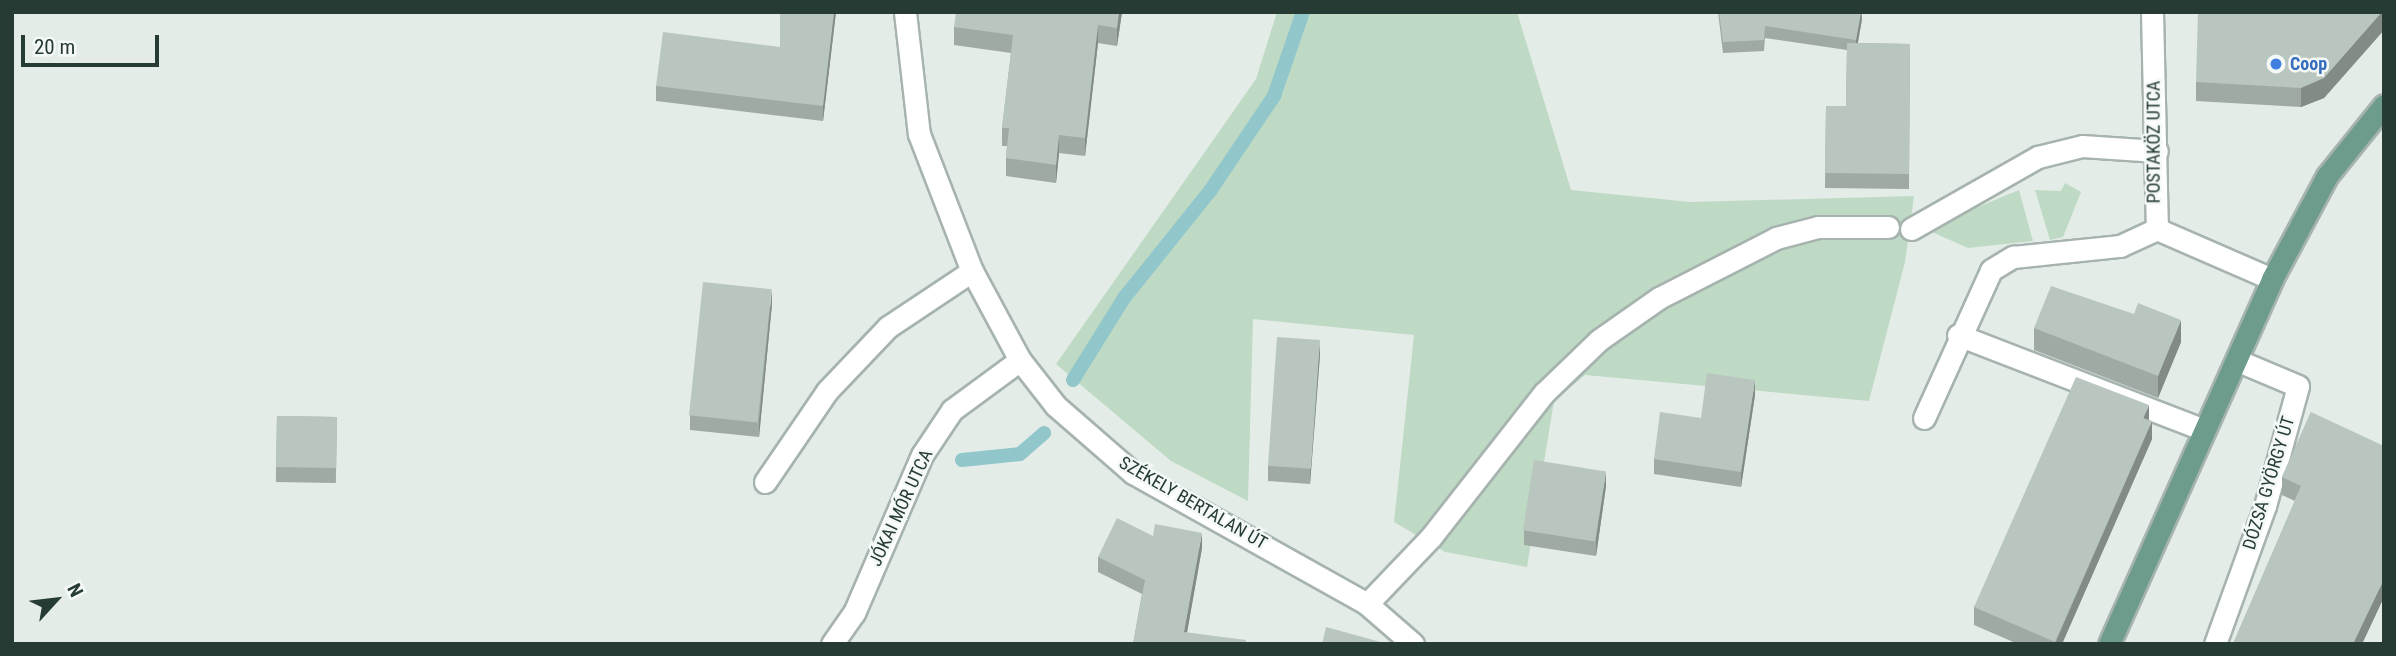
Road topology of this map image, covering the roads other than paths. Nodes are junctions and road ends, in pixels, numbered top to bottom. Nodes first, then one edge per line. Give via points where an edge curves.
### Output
1 (905, 12) edge
2 (2152, 12) edge
3 (2384, 105) edge
4 (2157, 151) junction
5 (1888, 228) dead end
6 (1911, 229) dead end
7 (2157, 229) junction
8 (972, 271) junction
9 (2272, 279) junction
10 (1958, 335) junction
11 (1020, 360) junction
12 (2236, 360) junction
13 (1924, 418) dead end
14 (2204, 430) junction
15 (765, 482) dead end
16 (1367, 604) junction
17 (832, 644) edge
18 (1413, 644) edge
19 (2109, 644) edge
20 (2215, 644) edge

1 - 8 street, SZÉKELY BERTALAN ÚT via 919,134
2 - 4 street, POSTAKÖZ UTCA
3 - 9 main road via 2327,176
4 - 6 street via 2082,146 2038,157
4 - 7 street, POSTAKÖZ UTCA
5 - 16 street via 1818,228 1776,238 1659,298 1599,340 1544,393 1431,537
7 - 9 street, POSTAKÖZ UTCA
7 - 10 street via 2120,246 2000,264 1979,285
8 - 11 street, SZÉKELY BERTALAN ÚT
8 - 15 street via 888,327 827,391
9 - 12 main road
10 - 13 street
10 - 14 street
11 - 16 street, SZÉKELY BERTALAN ÚT via 1087,439 1133,472
11 - 17 street, JÓKAI MÓR UTCA via 952,410 922,455 854,613
12 - 14 main road
12 - 20 street, DÓZSA GYÖRGY ÚT via 2298,386 2265,506
14 - 19 main road
16 - 18 street, SZÉKELY BERTALAN ÚT

